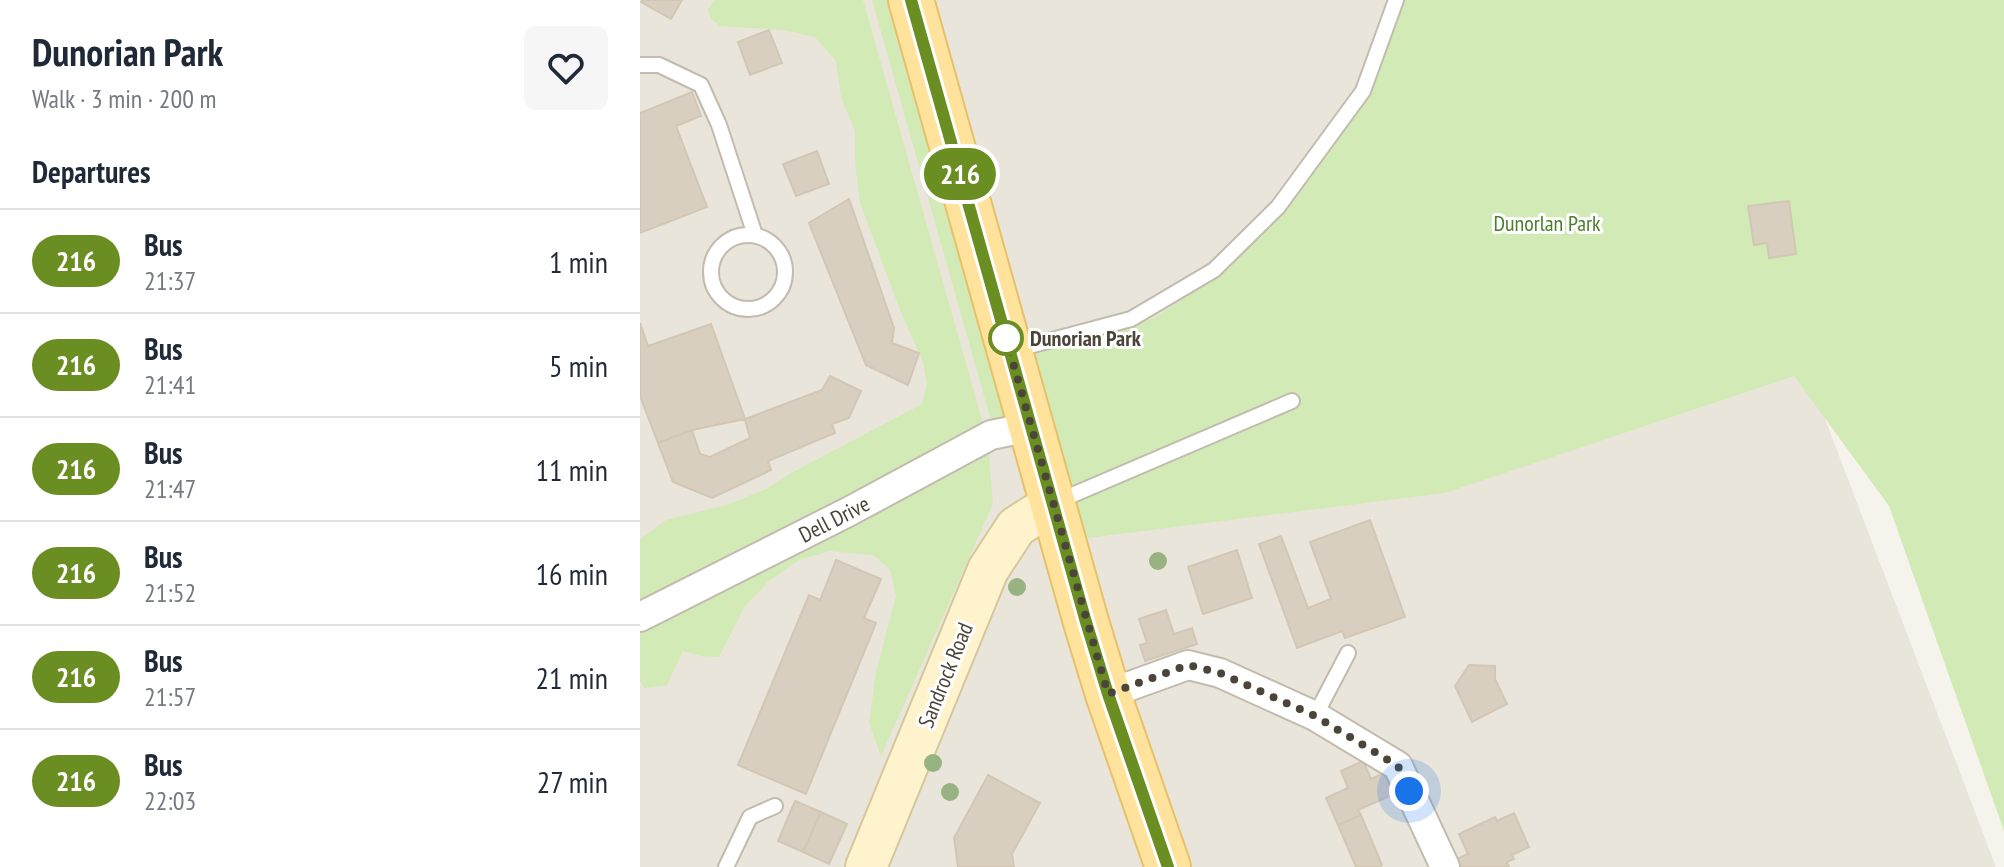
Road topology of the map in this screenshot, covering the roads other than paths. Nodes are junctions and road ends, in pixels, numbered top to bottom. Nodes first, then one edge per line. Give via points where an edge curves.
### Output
1 (911, 0) edge
2 (1396, 0) edge
3 (640, 65) edge
4 (755, 235) junction
5 (1009, 351) junction
6 (1292, 401) dead end
7 (1030, 427) junction
8 (1052, 504) junction
9 (640, 617) edge
10 (1348, 653) dead end
11 (1108, 694) junction
12 (1315, 716) junction
13 (775, 806) dead end
14 (726, 867) edge
15 (866, 867) edge
16 (1168, 867) edge
17 (1445, 867) edge

1 - 5 main road
2 - 5 lane via 1363,91 1278,207 1214,270 1131,319
3 - 4 lane via 659,65 701,85
4 - 4 lane via 723,243 713,257 713,284 719,295 740,308 771,301 783,283 783,257 768,239
5 - 7 main road
6 - 8 lane
7 - 8 main road
7 - 9 street, Dell Drive via 991,435
8 - 11 main road
8 - 15 street, Sandrock Road via 1016,527 988,570
10 - 12 lane
11 - 12 street via 1188,665 1220,673
11 - 16 main road
12 - 17 street via 1398,766
13 - 14 lane via 750,817

